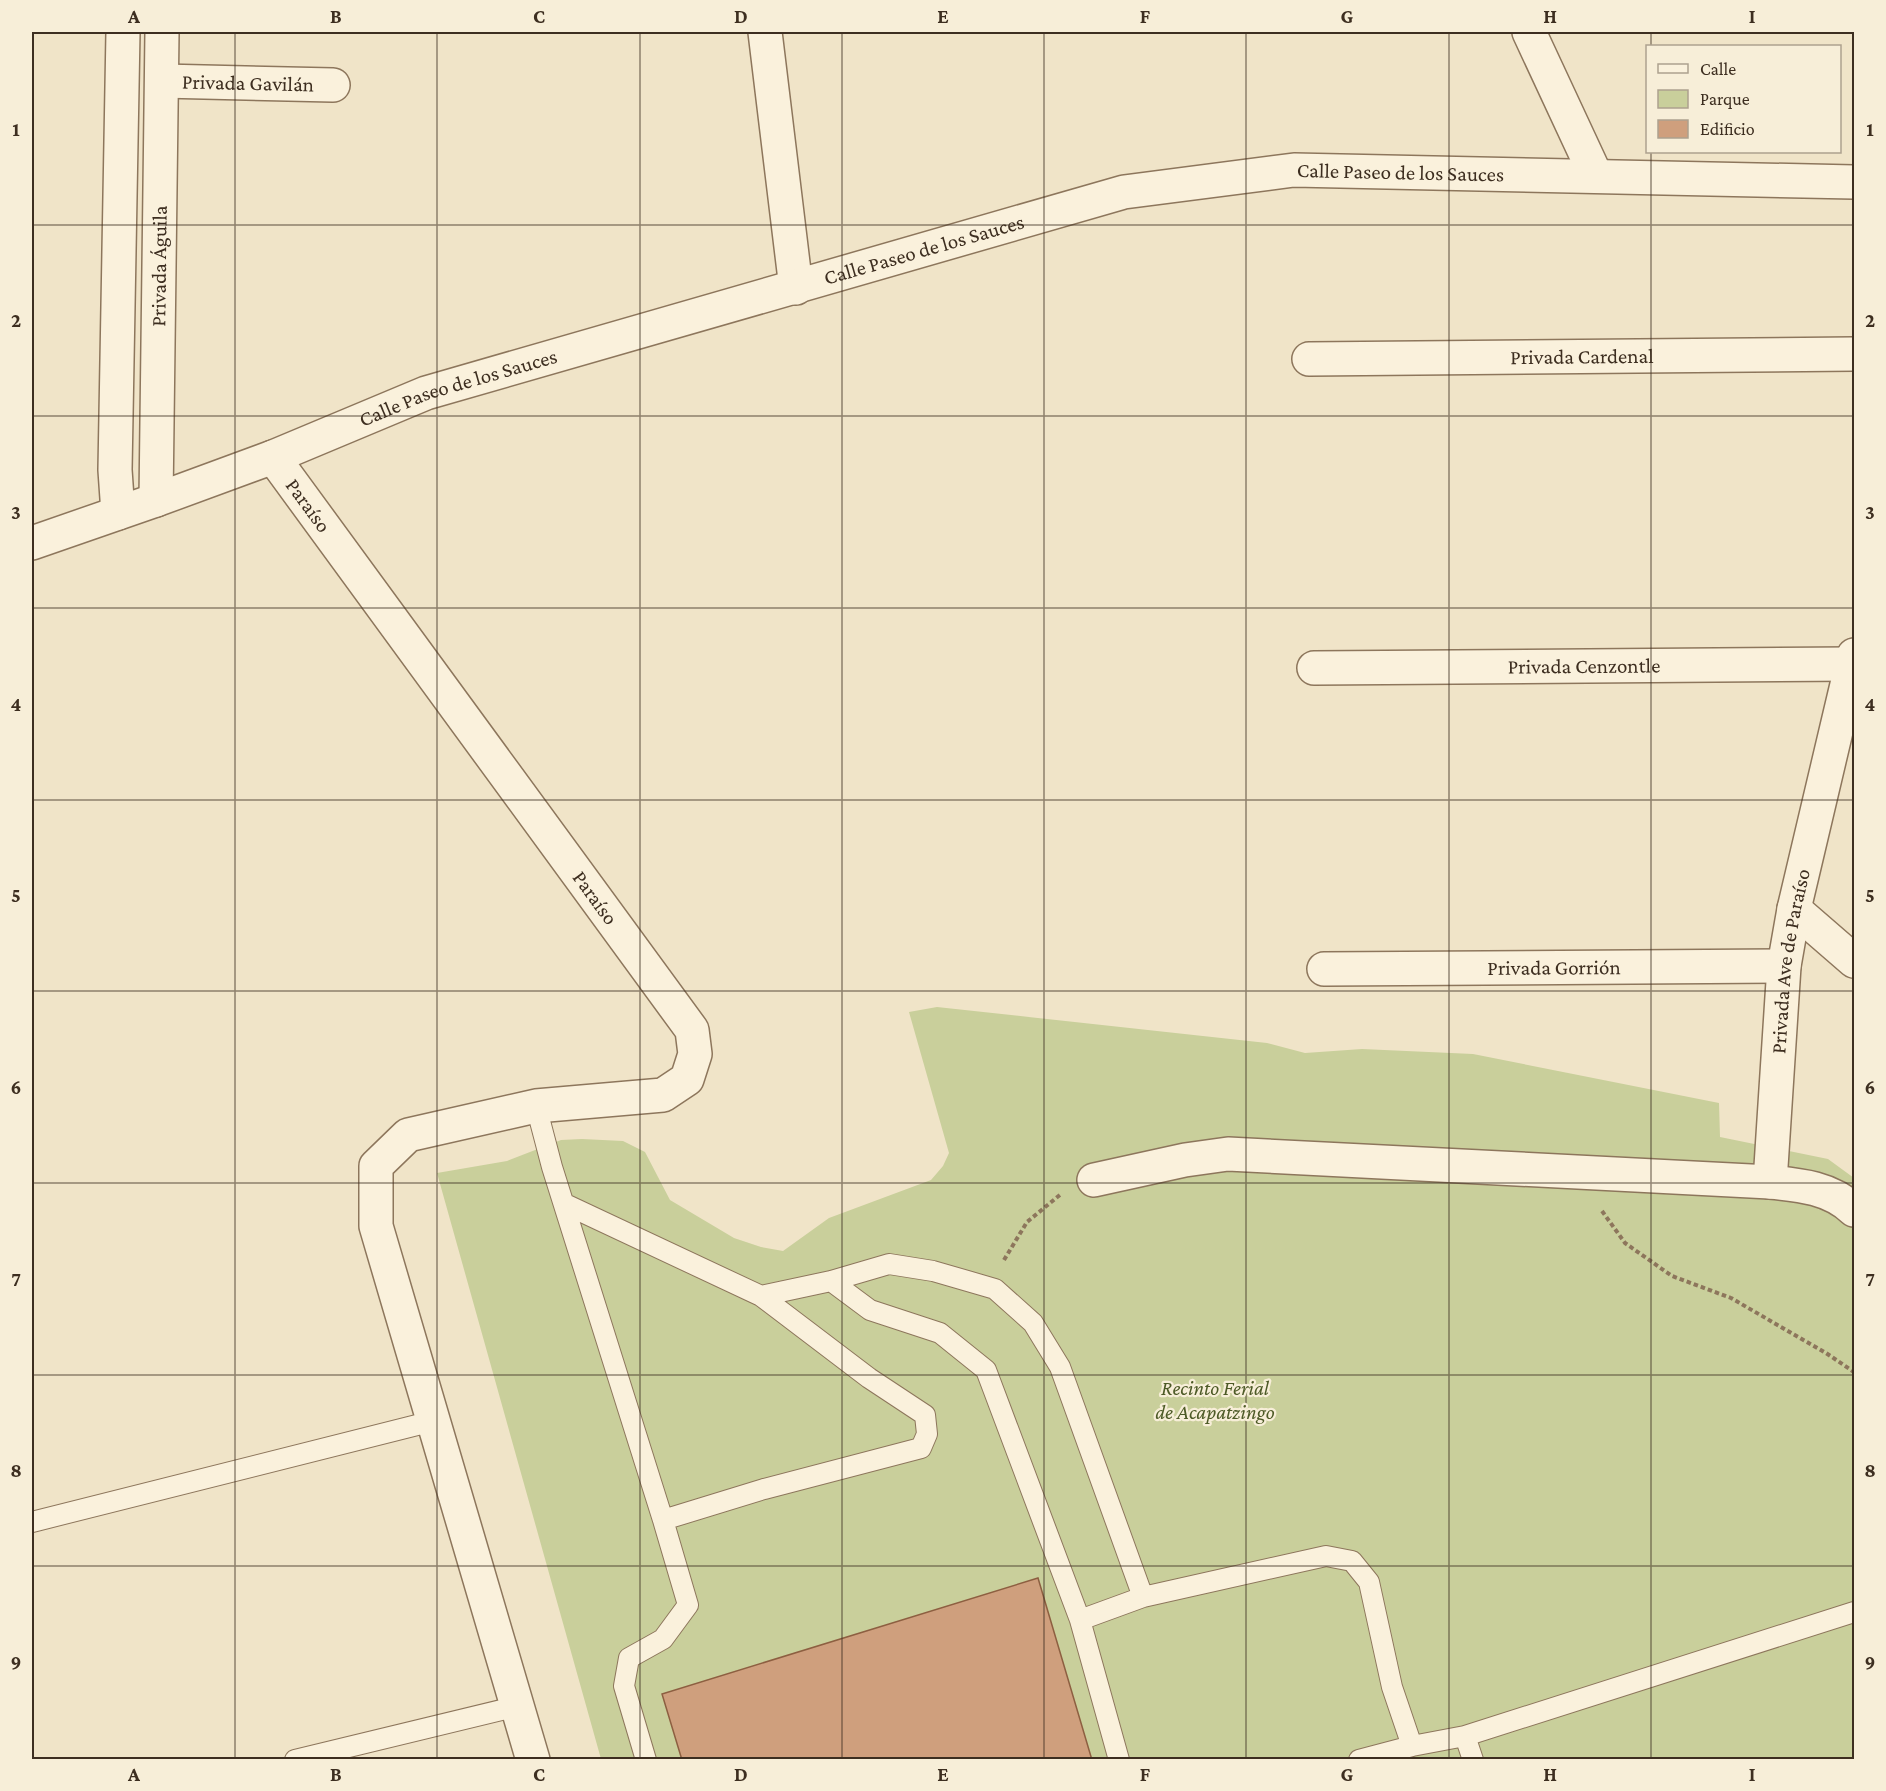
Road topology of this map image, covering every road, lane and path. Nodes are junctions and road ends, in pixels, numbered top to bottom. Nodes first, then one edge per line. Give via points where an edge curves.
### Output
1 (123, 32) edge
2 (162, 32) edge
3 (765, 32) edge
4 (1529, 32) edge
5 (162, 81) junction
6 (333, 85) dead end
7 (1596, 176) junction
8 (1854, 182) edge
9 (796, 288) junction
10 (1854, 354) edge
11 (1309, 359) dead end
12 (273, 456) junction
13 (156, 500) junction
14 (118, 513) junction
15 (32, 543) edge
16 (1854, 661) edge
17 (1314, 668) dead end
18 (1794, 909) junction
19 (1854, 961) edge
20 (1784, 966) junction
21 (1324, 969) dead end
22 (536, 1106) junction
23 (1574, 1172) junction
24 (1094, 1180) joint
25 (1770, 1182) junction
26 (565, 1204) junction
27 (1854, 1210) edge
28 (831, 1281) junction
29 (987, 1287) junction
30 (761, 1296) junction
31 (1854, 1372) edge
32 (433, 1421) junction
33 (663, 1520) junction
34 (32, 1522) edge
35 (1143, 1597) junction
36 (1854, 1612) edge
37 (1080, 1620) junction
38 (518, 1706) junction
39 (1466, 1736) junction
40 (1412, 1746) junction
41 (295, 1760) edge
42 (533, 1760) edge
43 (646, 1760) edge
44 (1119, 1760) edge
45 (1359, 1760) edge
46 (1473, 1760) edge

1 - 14 street via 115,470
2 - 5 street, Privada Águila
3 - 9 street
4 - 7 street
5 - 6 street, Privada Gavilán
5 - 13 street, Privada Águila
7 - 8 street, Calle Paseo de los Sauces
7 - 9 street, Calle Paseo de los Sauces via 1294,170 1124,192
9 - 12 street, Calle Paseo de los Sauces via 426,393
10 - 11 street, Privada Cardenal
12 - 13 street, Calle Paseo de los Sauces
12 - 22 street, Paraíso via 692,1030 695,1054 687,1079 663,1095
13 - 14 street, Calle Paseo de los Sauces
14 - 15 street, Calle Paseo de los Sauces
16 - 17 street, Privada Cenzontle
16 - 18 street, Privada Ave de Paraíso
18 - 19 street
18 - 20 street, Privada Ave de Paraíso
20 - 21 street, Privada Gorrión
20 - 25 street, Privada Ave de Paraíso
22 - 26 lane
22 - 32 street, Paraíso via 408,1135 376,1166 376,1226
23 - 24 street via 1228,1154
23 - 25 street
23 - 31 path via 1625,1243 1672,1276 1731,1298
24 - 29 path via 1058,1196 1027,1222
25 - 27 street via 1808,1186 1842,1199
26 - 30 lane
26 - 33 lane
28 - 29 lane via 889,1264 933,1270
28 - 30 lane
28 - 37 lane via 870,1310 940,1333 986,1370
29 - 35 lane via 1034,1323 1060,1367
30 - 33 lane via 925,1415 927,1434 921,1448
32 - 34 lane
32 - 38 street
33 - 43 lane via 688,1605 663,1639 629,1658 624,1686
35 - 37 lane
35 - 40 lane via 1326,1556 1352,1560 1369,1582 1392,1688
36 - 39 lane
37 - 44 lane
38 - 41 lane
38 - 42 street
39 - 40 lane
39 - 46 lane
40 - 45 lane

